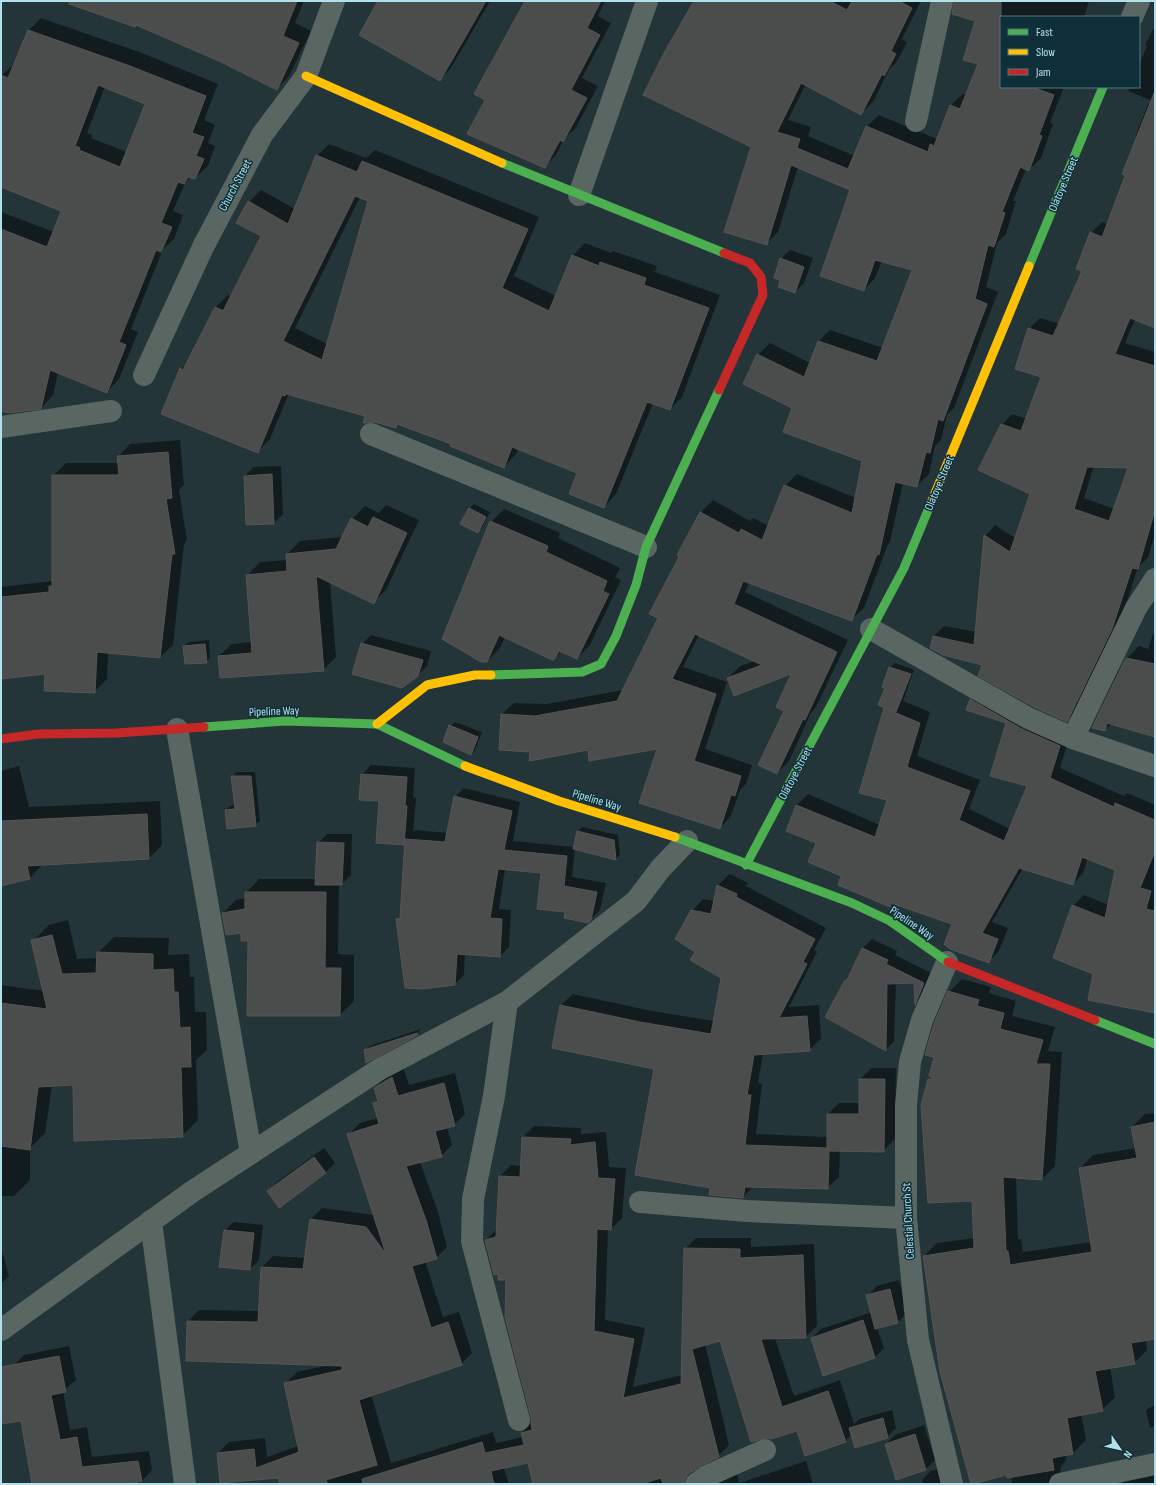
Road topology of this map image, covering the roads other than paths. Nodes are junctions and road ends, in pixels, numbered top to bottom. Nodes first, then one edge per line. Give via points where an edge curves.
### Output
1 (334, 1) edge
2 (647, 1) edge
3 (942, 1) edge
4 (1139, 1) edge
5 (1132, 16) edge
6 (306, 76) junction
7 (1103, 88) edge
8 (916, 121) dead end
9 (579, 195) junction
10 (144, 375) dead end
11 (111, 411) dead end
12 (1, 426) edge
13 (371, 434) dead end
14 (646, 546) junction
15 (1155, 579) edge
16 (871, 629) junction
17 (377, 724) junction
18 (177, 729) junction
19 (1073, 738) junction
20 (1, 739) edge
21 (1155, 766) edge
22 (687, 841) junction
23 (746, 865) junction
24 (947, 962) junction
25 (507, 1002) junction
26 (1155, 1044) edge
27 (251, 1153) junction
28 (640, 1202) dead end
29 (906, 1218) junction
30 (151, 1221) junction
31 (1, 1330) edge
32 (519, 1420) dead end
33 (766, 1450) dead end
34 (1155, 1464) edge
35 (185, 1484) edge
36 (696, 1484) edge
37 (952, 1484) edge
38 (1060, 1484) edge

1 - 6 street, Church Street
2 - 9 street
3 - 8 street
4 - 5 street
6 - 9 street
6 - 10 street, Church Street via 259,142 203,247
7 - 16 street, Olatoye Street via 904,568
9 - 14 street via 750,263 761,277 764,295
11 - 12 street
13 - 14 street
14 - 17 street via 633,593 616,636 601,664 582,672 475,675 427,685
15 - 19 street via 1136,608
16 - 19 street via 1028,718
16 - 23 street, Olatoye Street
17 - 18 street, Pipeline Way via 285,722
17 - 22 street, Pipeline Way via 473,770 559,801
18 - 20 street, Pipeline Way via 38,734
18 - 27 street
19 - 21 street
22 - 23 street, Pipeline Way
22 - 25 street via 660,868 636,901
23 - 24 street, Pipeline Way via 852,904 890,921
24 - 26 street, Pipeline Way
24 - 29 street, Celestial Church St via 922,1020 910,1062 906,1105
25 - 27 street via 380,1069
25 - 32 street via 494,1096 473,1199 472,1241
27 - 30 street
28 - 29 street via 747,1211
29 - 37 street, Celestial Church St via 918,1340
30 - 31 street
30 - 35 street
33 - 36 street via 707,1476
34 - 38 street

